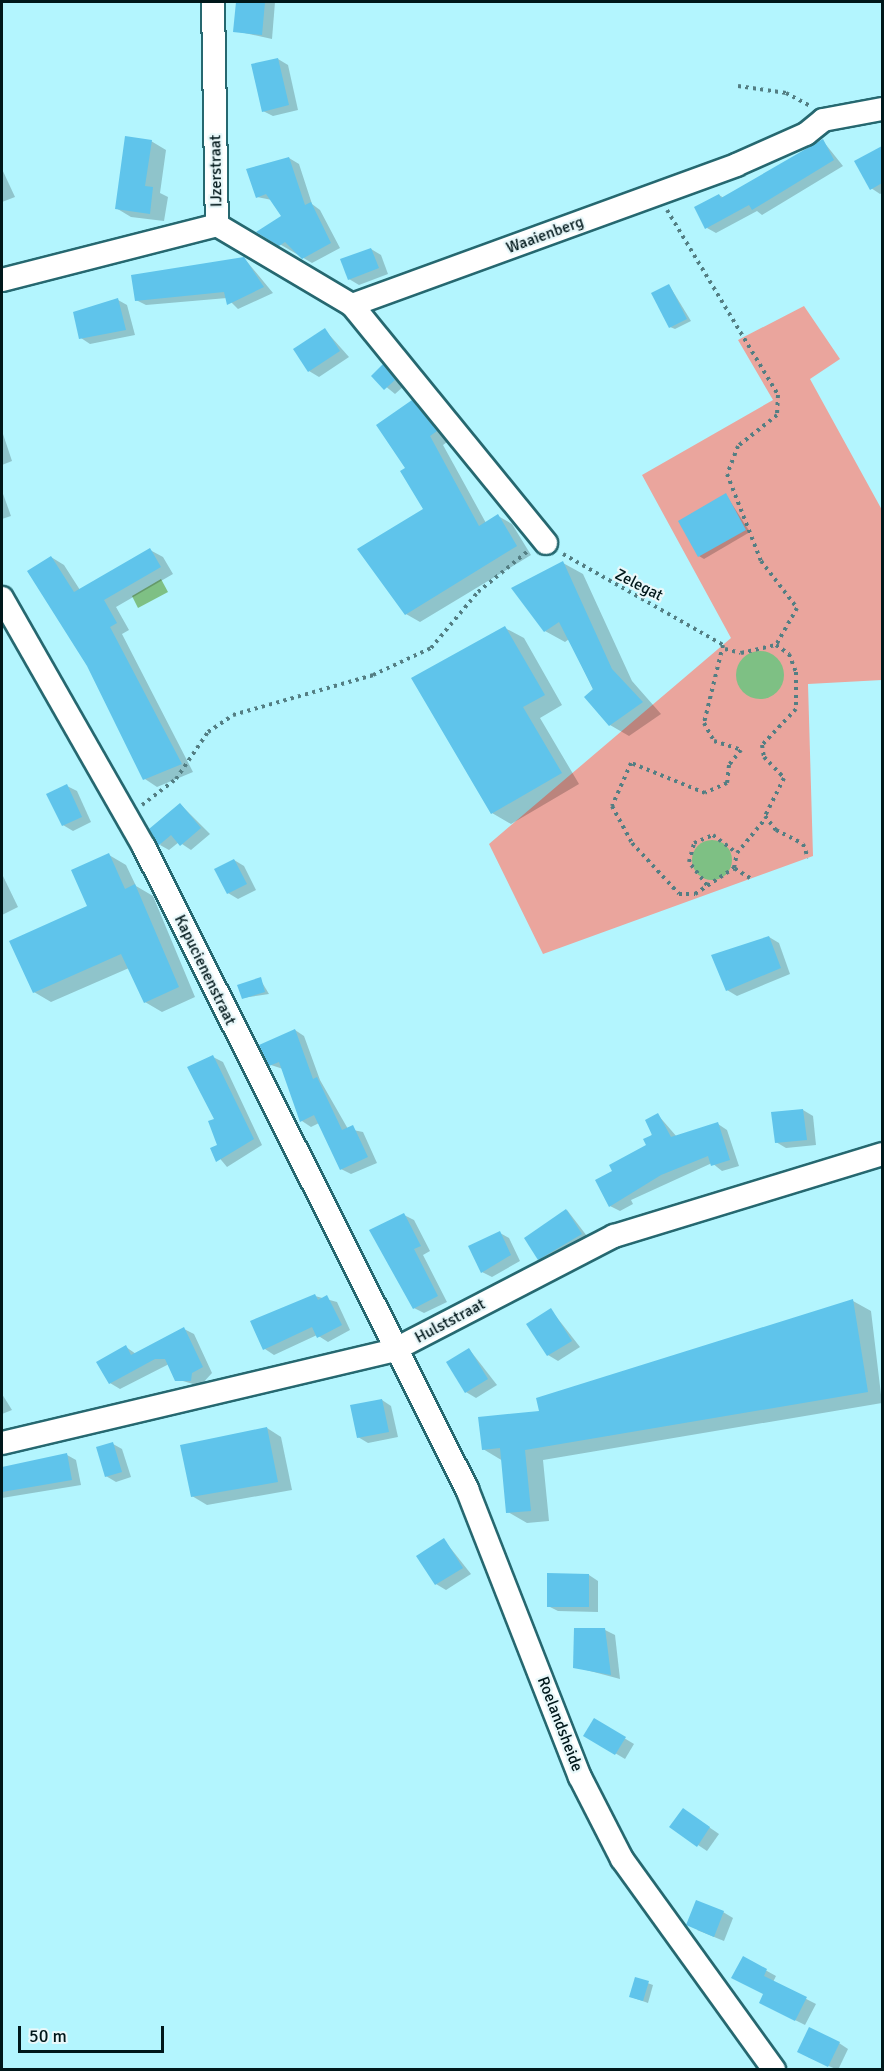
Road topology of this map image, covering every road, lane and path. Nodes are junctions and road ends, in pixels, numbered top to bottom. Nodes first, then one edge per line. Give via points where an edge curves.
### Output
1 (213, 2) edge
2 (738, 86) dead end
3 (882, 109) edge
4 (823, 120) junction
5 (657, 194) junction
6 (217, 225) junction
7 (2, 280) edge
8 (352, 305) junction
9 (546, 543) junction
10 (2, 598) edge
11 (776, 645) junction
12 (724, 647) junction
13 (126, 815) junction
14 (766, 818) junction
15 (737, 853) junction
16 (808, 858) dead end
17 (734, 868) junction
18 (750, 879) dead end
19 (707, 885) junction
20 (882, 1154) edge
21 (394, 1350) junction
22 (2, 1443) edge
23 (774, 2070) edge

1 - 6 street, IJzerstraat
2 - 4 path via 786,93
3 - 4 street, Waaienberg
4 - 5 street, Waaienberg via 806,134
5 - 8 street, Waaienberg
5 - 11 path via 778,394 777,415 738,446 727,474 761,561 797,608
6 - 7 street, IJzerstraat
6 - 8 street
8 - 9 street
9 - 12 path, Zelegat via 598,578
9 - 13 path via 478,591 431,648 373,675 233,715 208,732 176,779
10 - 13 street, Kapucienenstraat
11 - 12 path via 741,653
11 - 14 path via 789,654 797,694 792,717 768,732 762,745 764,757 784,778
12 - 19 path via 704,723 714,741 741,750 729,765 726,783 705,793 631,763 612,800 632,843 670,888 686,896
13 - 21 street, Kapucienenstraat
14 - 15 path
14 - 16 path via 803,844
15 - 17 path
15 - 19 path via 713,835 694,843 691,870
17 - 18 path
17 - 19 path
20 - 21 street, Hulststraat via 614,1236
21 - 22 street, Hulststraat
21 - 23 street, Roelandsheide via 467,1489 580,1777 622,1859

